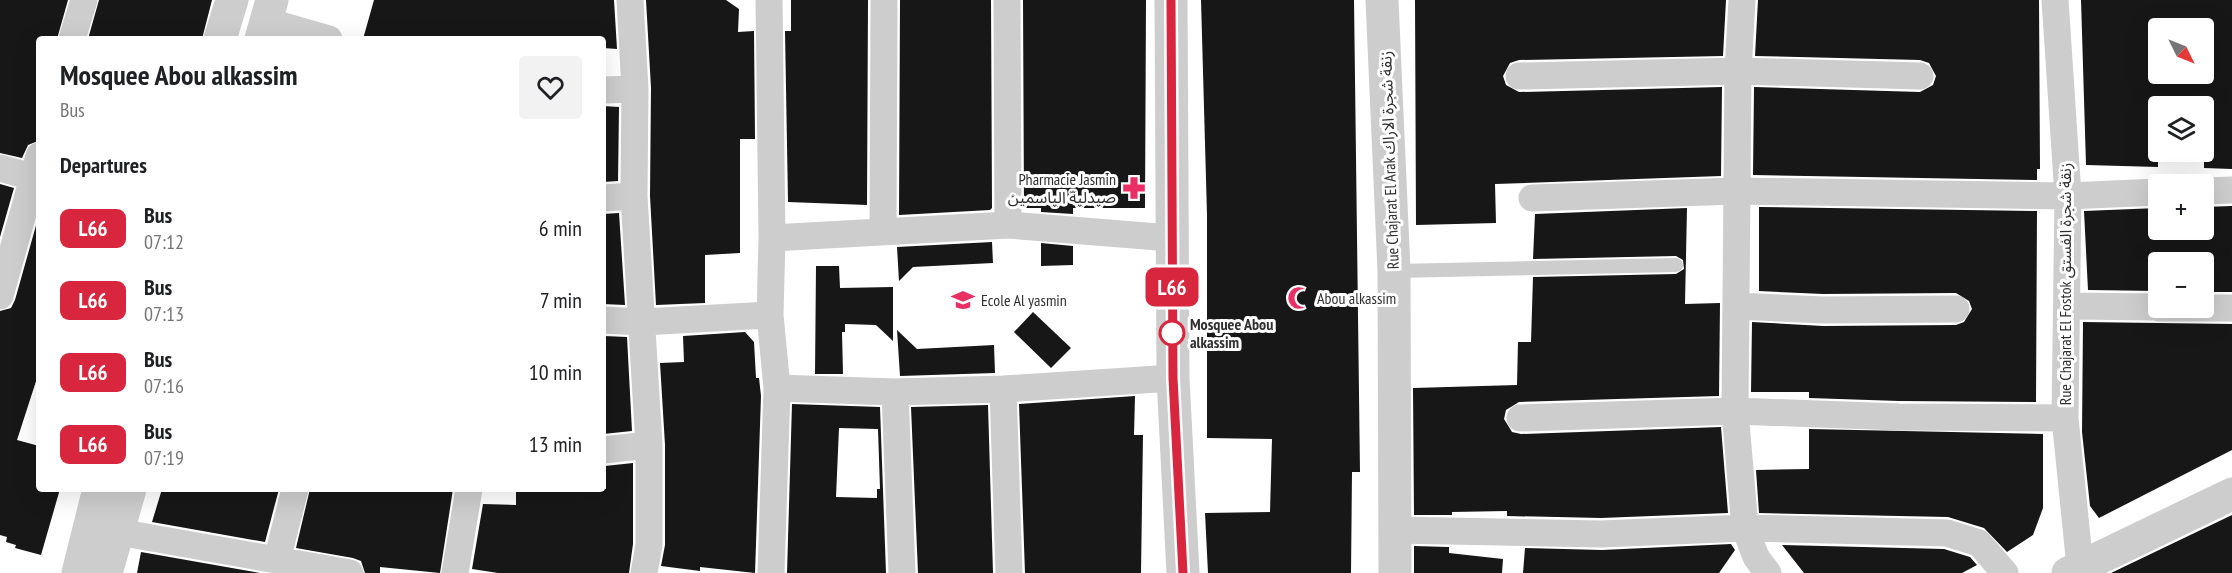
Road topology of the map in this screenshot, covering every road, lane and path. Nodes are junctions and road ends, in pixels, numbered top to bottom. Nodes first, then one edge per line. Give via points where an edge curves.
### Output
1 (84, 0) edge
2 (232, 0) edge
3 (630, 0) edge
4 (769, 0) edge
5 (884, 0) edge
6 (1007, 0) edge
7 (1171, 0) edge
8 (1382, 0) edge
9 (1742, 0) edge
10 (2055, 0) edge
11 (266, 20) edge
12 (73, 36) edge
13 (221, 36) edge
14 (319, 36) edge
15 (1738, 71) junction
16 (1519, 76) dead end
17 (1920, 76) dead end
18 (635, 89) junction
19 (606, 90) edge
20 (0, 168) edge
21 (36, 171) edge
22 (36, 174) edge
23 (2232, 190) edge
24 (1737, 191) junction
25 (2214, 191) edge
26 (2148, 192) edge
27 (634, 196) junction
28 (2068, 196) junction
29 (606, 198) edge
30 (1532, 198) dead end
31 (1008, 225) junction
32 (883, 230) junction
33 (772, 238) junction
34 (1171, 238) junction
35 (1676, 264) dead end
36 (1394, 271) junction
37 (0, 296) edge
38 (1737, 306) junction
39 (2068, 306) junction
40 (2148, 308) edge
41 (2214, 308) edge
42 (2232, 308) edge
43 (1956, 309) dead end
44 (770, 315) junction
45 (606, 320) edge
46 (643, 322) junction
47 (1173, 378) junction
48 (777, 388) junction
49 (1003, 389) junction
50 (895, 392) junction
51 (1735, 411) junction
52 (1520, 418) dead end
53 (2065, 418) junction
54 (649, 445) junction
55 (606, 450) edge
56 (98, 492) edge
57 (129, 492) edge
58 (294, 492) edge
59 (469, 492) edge
60 (2232, 494) edge
61 (1745, 528) junction
62 (1395, 530) junction
63 (118, 532) junction
64 (277, 560) junction
65 (1756, 568) edge
66 (2074, 570) edge
67 (78, 573) edge
68 (106, 573) edge
69 (350, 573) edge
70 (456, 573) edge
71 (644, 573) edge
72 (771, 573) edge
73 (902, 573) edge
74 (1009, 573) edge
75 (1183, 573) edge
76 (1395, 573) edge
77 (2005, 573) edge

1 - 12 street
2 - 13 street
3 - 18 street
4 - 33 street
5 - 32 street
6 - 31 street
7 - 34 street
8 - 36 street, Rue Chajarat El Arak زنقة شجرة الاراك
9 - 15 street
10 - 28 street, Rue Chajarat El Fostok زنقة شجرة الفستق
11 - 14 street
15 - 16 street
15 - 17 street
15 - 24 street
18 - 19 street
18 - 27 street
20 - 21 street
22 - 37 street
23 - 25 street
24 - 28 street
24 - 30 street
24 - 38 street
26 - 28 street
27 - 29 street
27 - 46 street
28 - 39 street, Rue Chajarat El Fostok زنقة شجرة الفستق
31 - 32 street
31 - 34 street
32 - 33 street
33 - 44 street
34 - 47 street
35 - 36 lane
36 - 62 street, Rue Chajarat El Arak زنقة شجرة الاراك
38 - 43 street
38 - 51 street
39 - 40 street
39 - 53 street, Rue Chajarat El Fostok زنقة شجرة الفستق
41 - 42 street
44 - 46 street
44 - 48 street
45 - 46 street
46 - 54 street
47 - 49 street
47 - 75 street
48 - 50 street
48 - 72 street
49 - 50 street
49 - 74 street
50 - 73 street
51 - 52 street
51 - 53 street
51 - 61 street
53 - 66 street, Rue Chajarat El Fostok زنقة شجرة الفستق
54 - 55 street
54 - 71 street via 649,545
56 - 67 street
57 - 63 street
58 - 64 street
59 - 70 street
60 - 66 street
61 - 62 street via 1601,534
61 - 65 street
61 - 77 street via 1947,533 1978,543
62 - 76 street, Rue Chajarat El Arak زنقة شجرة الاراك
63 - 64 street
63 - 68 street
64 - 69 street

